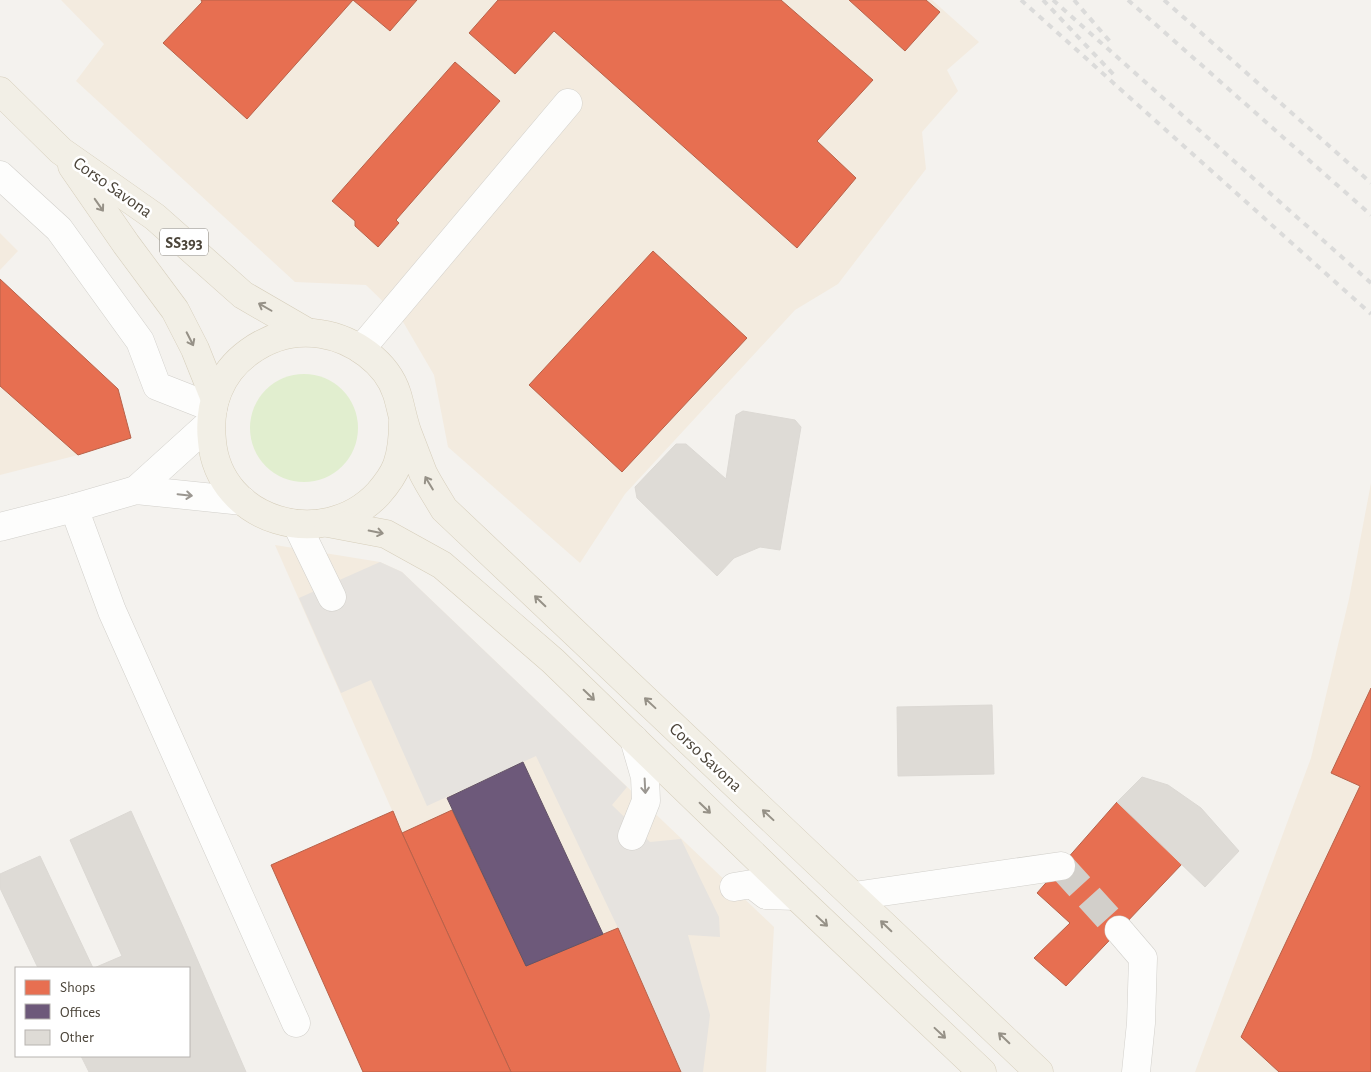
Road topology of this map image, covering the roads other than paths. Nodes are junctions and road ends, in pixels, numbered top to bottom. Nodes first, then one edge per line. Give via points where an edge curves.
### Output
1 (3, 101) edge
2 (568, 103) dead end
3 (61, 151) junction
4 (0, 175) edge
5 (307, 332) junction
6 (361, 349) junction
7 (212, 410) junction
8 (403, 421) junction
9 (136, 490) junction
10 (243, 501) junction
11 (74, 508) junction
12 (328, 523) junction
13 (298, 525) junction
14 (0, 527) edge
15 (332, 597) dead end
16 (634, 739) junction
17 (632, 836) dead end
18 (1061, 866) dead end
19 (734, 887) dead end
20 (796, 896) junction
21 (854, 896) junction
22 (1119, 930) tunnel mouth
23 (296, 1023) dead end
24 (982, 1072) edge
25 (1039, 1072) edge
26 (1136, 1072) edge

1 - 3 main road, Corso Savona / SS393
2 - 6 street
5 -> 3 main road, Corso Savona / SS393 via 243,295 155,217
3 -> 7 main road, Corso Savona / SS393 via 175,310 194,349
4 - 7 street via 59,228 140,341 158,386
5 - 6 main road via 336,336
5 - 7 main road via 283,335 260,344 240,358 225,377
6 - 8 main road via 382,368 397,393
7 - 9 street
7 - 10 main road, Corso Savona via 213,452 224,479
8 - 12 main road via 402,444 396,466 385,486 350,516
21 -> 8 main road, Corso Savona via 444,509 424,474
9 -> 10 street
9 - 11 street
10 - 13 main road, Corso Savona via 268,518
11 - 14 street
11 - 23 street via 112,611
12 - 13 main road, Corso Savona
12 -> 16 main road, Corso Savona via 386,534 442,564 553,661
13 - 15 street
16 -> 17 street via 645,777 646,801
16 -> 20 main road, Corso Savona
18 - 21 street
19 - 20 street via 752,884 766,895
20 -> 24 main road, Corso Savona
25 -> 21 main road, Corso Savona
22 - 26 street via 1142,958

